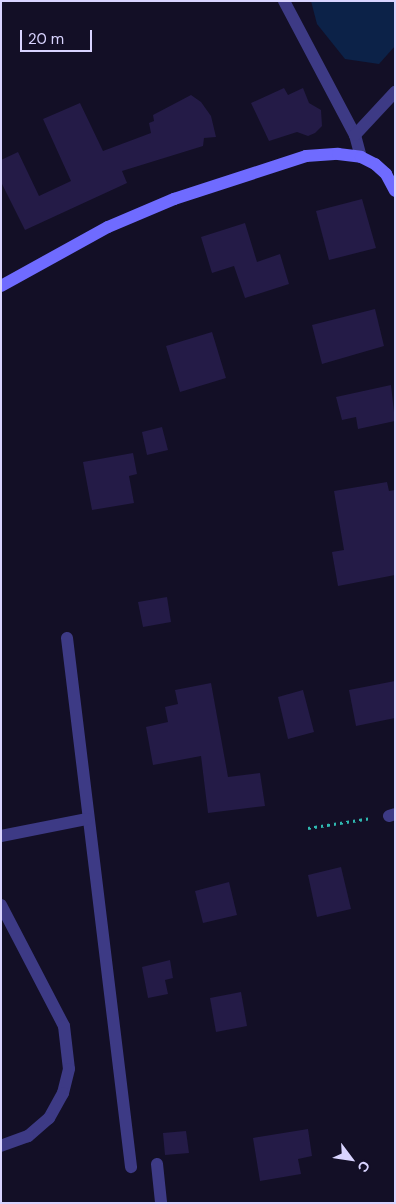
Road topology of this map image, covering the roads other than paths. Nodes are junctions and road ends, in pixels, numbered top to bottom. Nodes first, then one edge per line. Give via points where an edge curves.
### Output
1 (284, 1) edge
2 (395, 92) edge
3 (355, 134) junction
4 (361, 157) junction
5 (395, 191) edge
6 (1, 286) edge
7 (66, 638) dead end
8 (87, 820) junction
9 (1, 836) edge
10 (1, 905) edge
11 (1, 1146) edge
12 (157, 1164) dead end
13 (131, 1167) dead end
14 (161, 1203) edge

1 - 3 street
2 - 3 street
3 - 4 street
4 - 5 street via 386,174
4 - 6 street via 338,154 306,156 174,199 108,227
7 - 8 street
8 - 9 street
8 - 13 street
10 - 11 street via 64,1026 69,1069 63,1093 49,1118 28,1136
12 - 14 street

